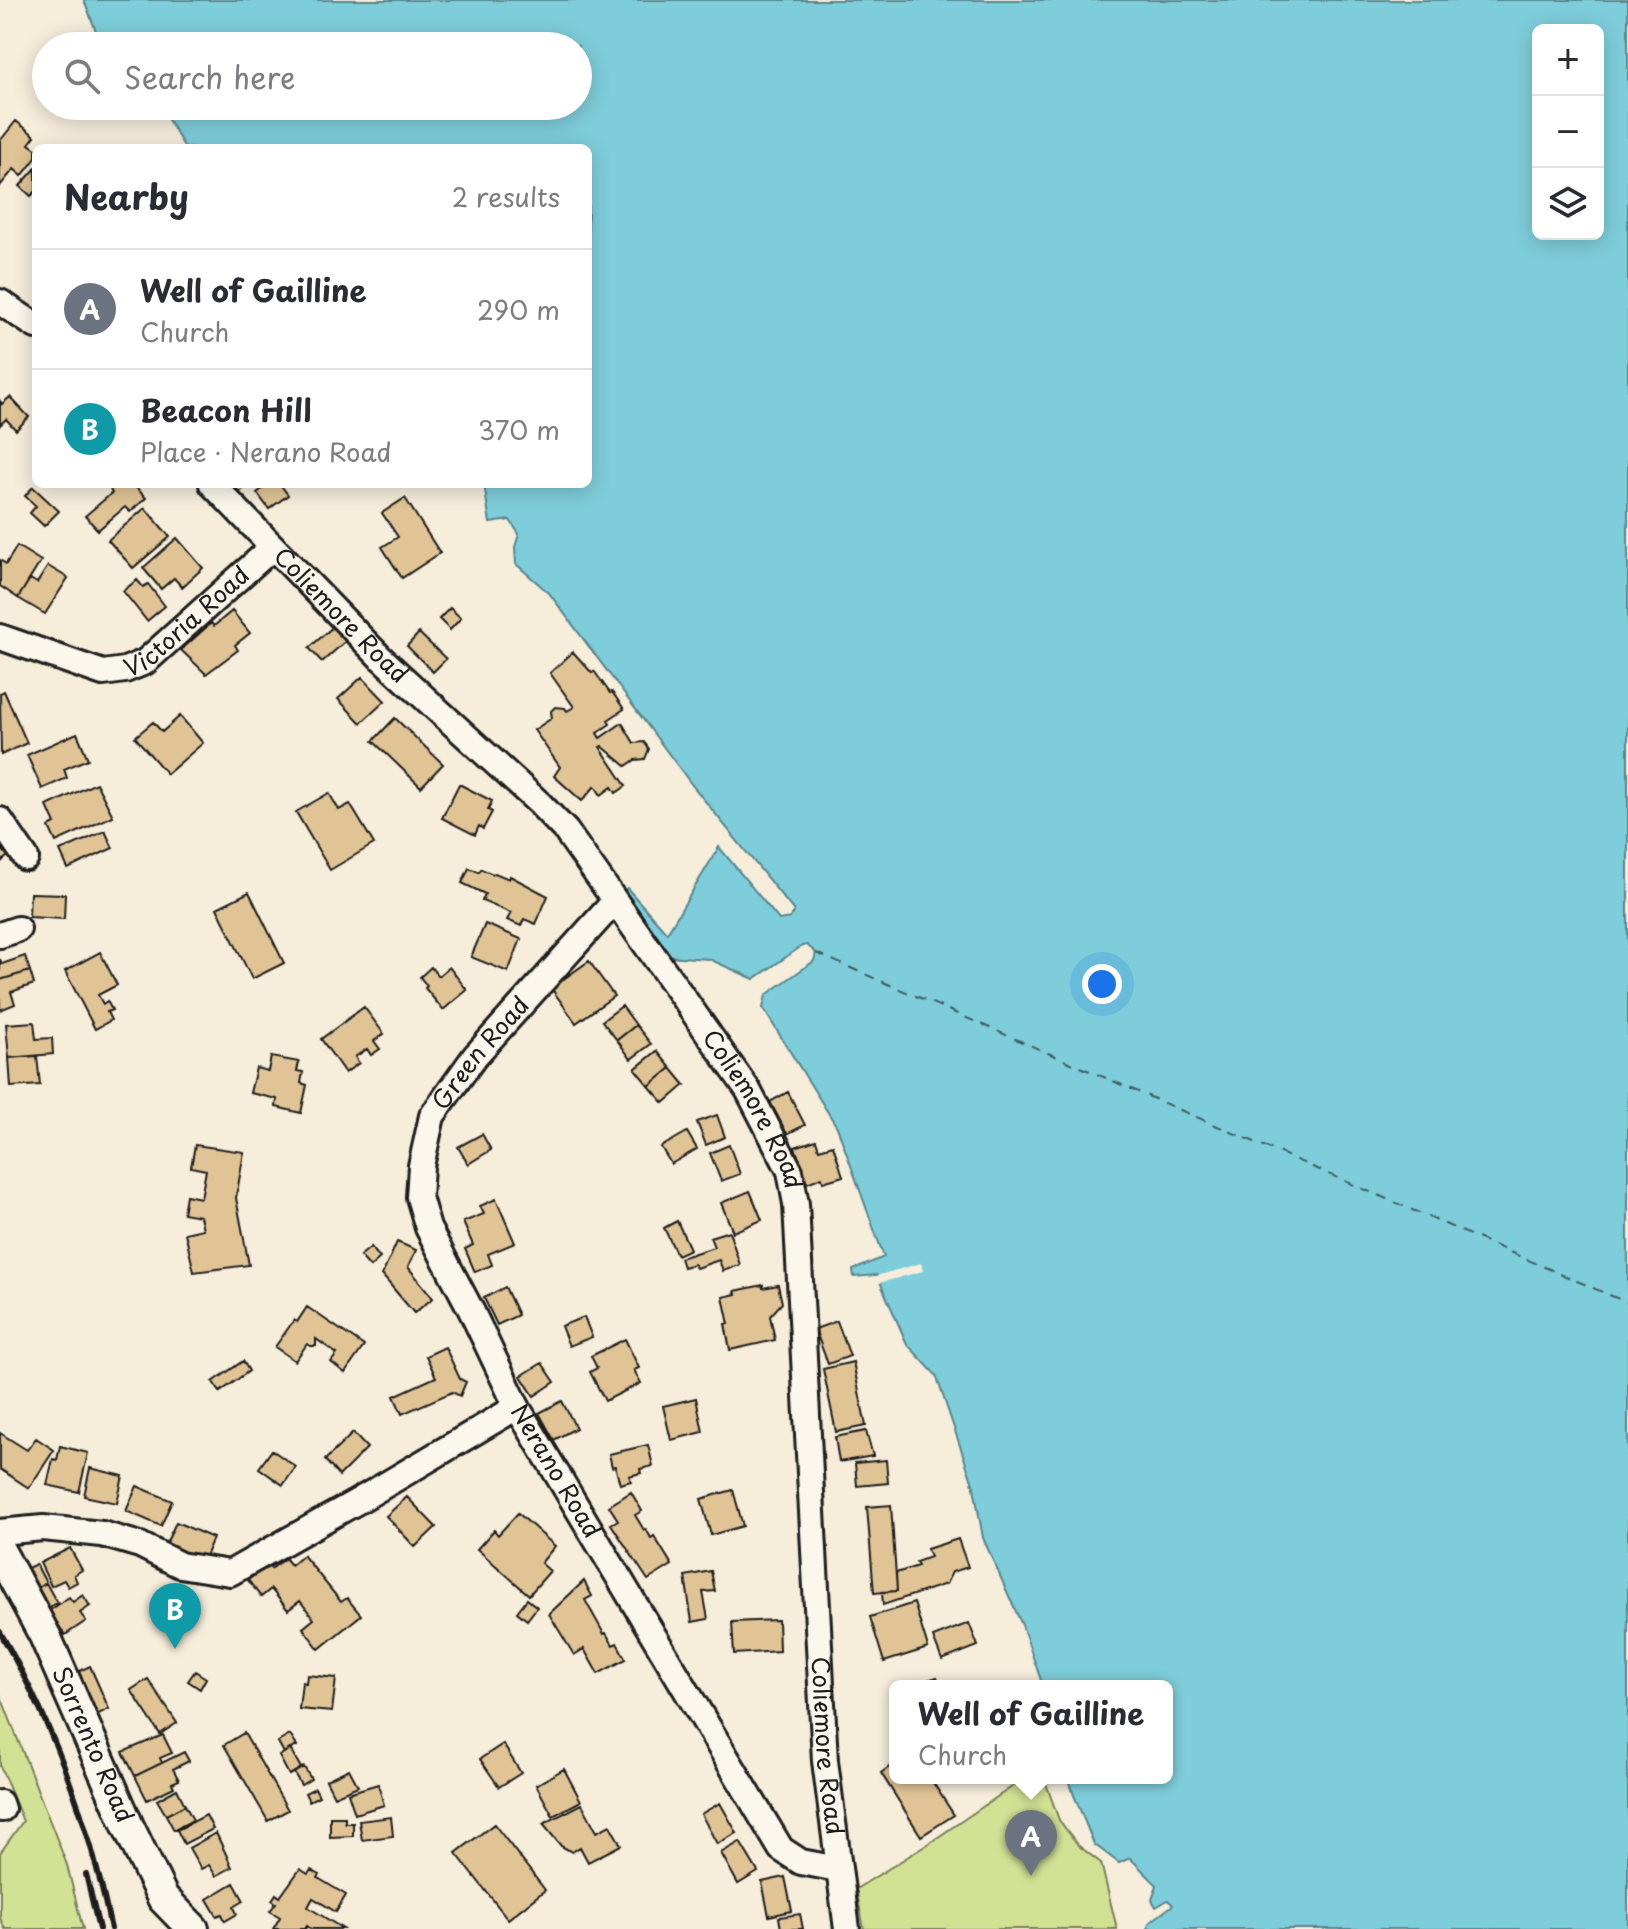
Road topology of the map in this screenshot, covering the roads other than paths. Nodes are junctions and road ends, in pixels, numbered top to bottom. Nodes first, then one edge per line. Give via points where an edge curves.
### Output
1 (0, 302) edge
2 (32, 323) edge
3 (216, 488) edge
4 (273, 547) junction
5 (0, 637) edge
6 (0, 820) edge
7 (26, 858) dead end
8 (614, 902) junction
9 (517, 1407) junction
10 (0, 1532) edge
11 (0, 1552) edge
12 (838, 1869) junction
13 (193, 1929) edge
14 (847, 1929) edge

1 - 2 street
3 - 4 street, Coliemore Road
4 - 5 street, Victoria Road via 145,662 125,670 103,673
4 - 8 street, Coliemore Road via 380,657 566,831
6 - 7 street
8 - 9 street, Green Road via 475,1056 432,1116 421,1166 419,1197 428,1228
8 - 12 street, Coliemore Road via 748,1090 790,1171 798,1233 825,1761
9 - 10 street, Nerano Road via 230,1573 180,1565 102,1534 43,1528
9 - 12 street, Nerano Road via 781,1849 801,1862
11 - 13 main road, Sorrento Road via 45,1636 163,1898
12 - 14 street, Coliemore Road

